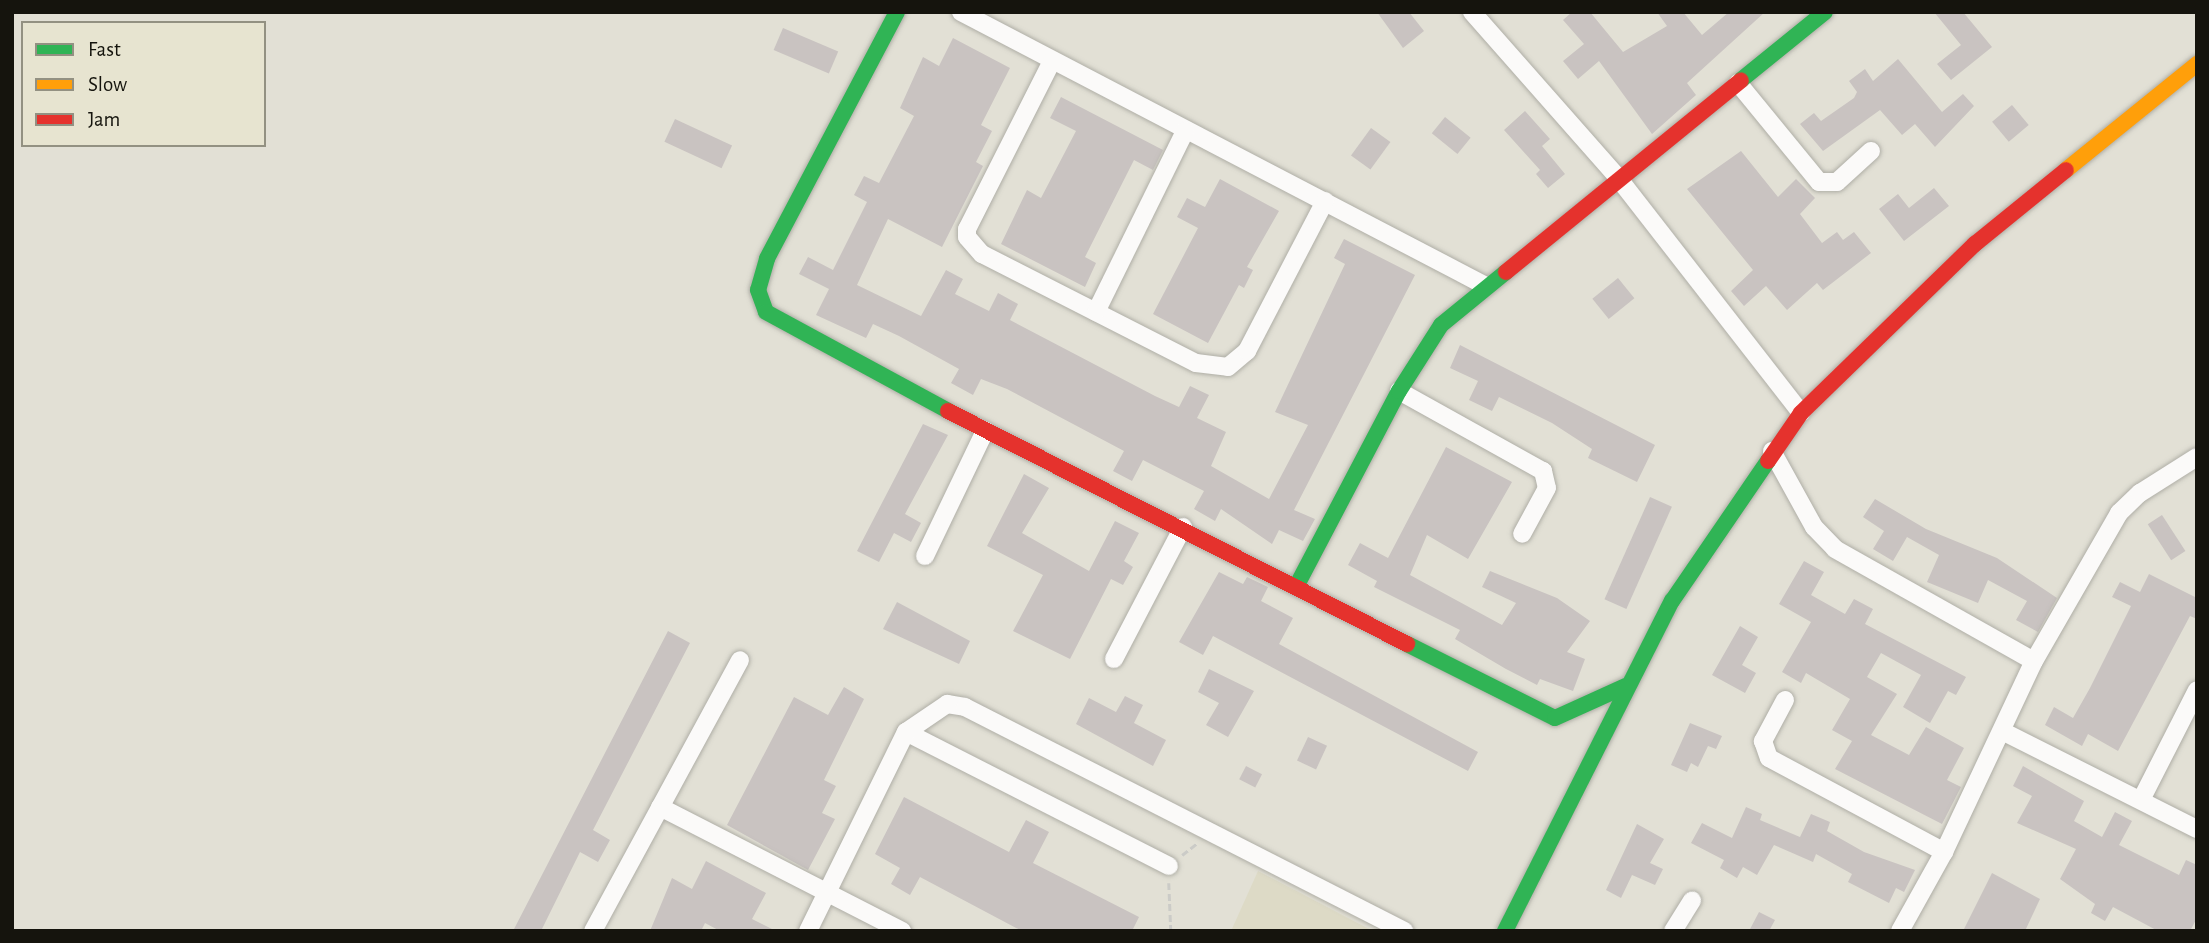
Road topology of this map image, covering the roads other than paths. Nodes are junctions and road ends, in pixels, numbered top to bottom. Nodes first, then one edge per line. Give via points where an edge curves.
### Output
1 (897, 12) edge
2 (961, 12) edge
3 (1472, 12) edge
4 (1825, 12) edge
5 (1052, 61) junction
6 (2197, 64) edge
7 (1738, 83) junction
8 (1185, 131) junction
9 (1871, 151) dead end
10 (1619, 179) junction
11 (1325, 201) junction
12 (1486, 286) junction
13 (1096, 312) junction
14 (1399, 391) junction
15 (1801, 413) junction
16 (985, 431) junction
17 (1772, 451) junction
18 (2197, 457) edge
19 (1183, 527) junction
20 (1522, 534) dead end
21 (925, 556) dead end
22 (1297, 585) junction
23 (1114, 659) dead end
24 (740, 660) dead end
25 (2034, 661) junction
26 (1626, 686) junction
27 (2197, 690) edge
28 (1785, 700) dead end
29 (2002, 731) junction
30 (906, 732) junction
31 (2141, 800) junction
32 (660, 807) junction
33 (2197, 830) edge
34 (1944, 852) junction
35 (1169, 866) dead end
36 (828, 891) junction
37 (1692, 900) dead end
38 (593, 931) edge
39 (808, 931) edge
40 (902, 931) edge
41 (1404, 931) edge
42 (1505, 931) edge
43 (1672, 931) edge
44 (1900, 931) edge

1 - 16 street via 767,259 760,303 773,317
2 - 5 street
3 - 10 street
4 - 7 street
5 - 8 street
5 - 13 street via 967,237 982,254
6 - 15 street via 1975,244
7 - 9 street via 1819,182 1837,182
7 - 10 street
8 - 11 street
8 - 13 street
10 - 12 street
10 - 15 street
11 - 12 street
11 - 13 street via 1247,351 1228,367 1196,363
12 - 14 street via 1430,337
14 - 20 street via 1543,471 1547,488
14 - 22 street
15 - 17 street
16 - 19 street
16 - 21 street
17 - 25 street via 1814,527 1835,550
17 - 26 street via 1690,570
18 - 25 street via 2125,505
19 - 22 street
19 - 23 street
22 - 26 street via 1545,715 1568,715
24 - 32 street
25 - 29 street
26 - 42 street
27 - 31 street
28 - 34 street via 1763,741 1769,758
29 - 31 street
29 - 34 street
30 - 35 street
30 - 36 street
30 - 41 street via 939,707 965,707
31 - 33 street
32 - 36 street
32 - 38 street
34 - 44 street
36 - 39 street
36 - 40 street
37 - 43 street

